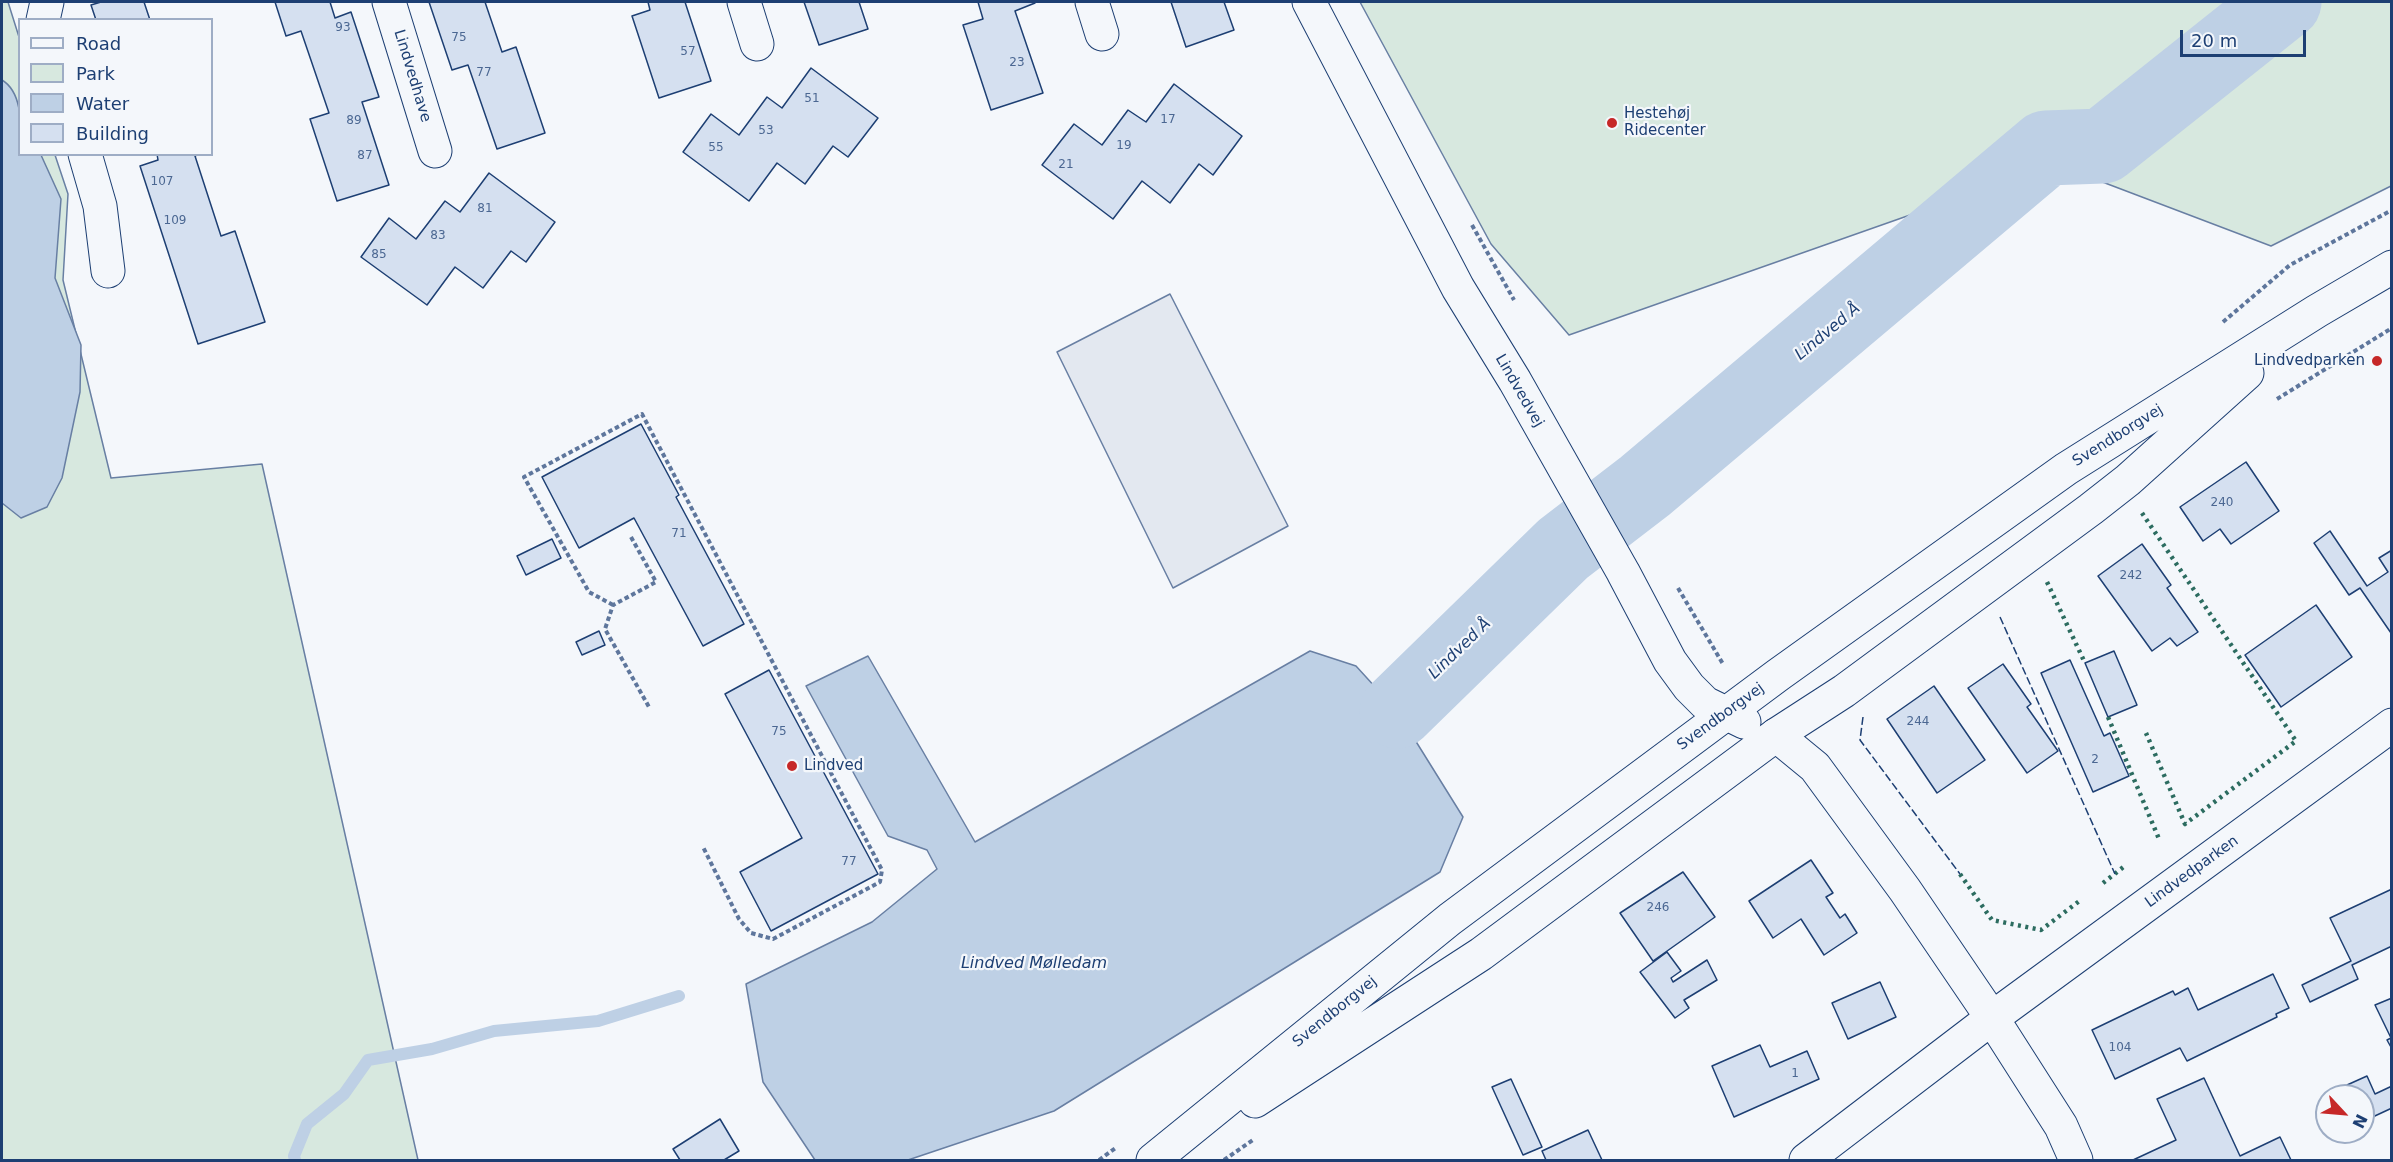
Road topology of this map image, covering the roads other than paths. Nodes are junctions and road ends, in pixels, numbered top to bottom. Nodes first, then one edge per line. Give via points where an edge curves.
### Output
1 (47, 2) edge
2 (389, 2) edge
3 (744, 2) edge
4 (1092, 2) edge
5 (1309, 2) edge
6 (43, 18) edge
7 (1102, 34) dead end
8 (758, 44) dead end
9 (435, 151) dead end
10 (86, 156) edge
11 (2391, 267) edge
12 (108, 270) dead end
13 (2317, 310) junction
14 (1724, 714) junction
15 (2391, 725) edge
16 (1776, 735) junction
17 (1992, 1018) junction
18 (1153, 1161) edge
19 (1162, 1161) edge
20 (1806, 1161) edge
21 (2076, 1161) edge

1 - 6 main road
2 - 9 main road, Lindvedhave
3 - 8 main road
4 - 7 main road
5 - 14 main road, Lindvedvej via 1458,288 1515,381 1670,661 1705,703
10 - 12 main road via 100,206
11 - 13 main road, Svendborgvej
13 - 14 main road, Svendborgvej via 2066,469
13 - 16 main road, Svendborgvej via 2128,480 1844,691
14 - 16 main road, Lindvedvej
14 - 18 main road, Svendborgvej via 1450,919
15 - 17 main road, Lindvedparken
16 - 17 main road via 1826,780
16 - 19 main road, Svendborgvej via 1481,954
17 - 20 main road, Lindvedparken
17 - 21 main road via 2061,1126

